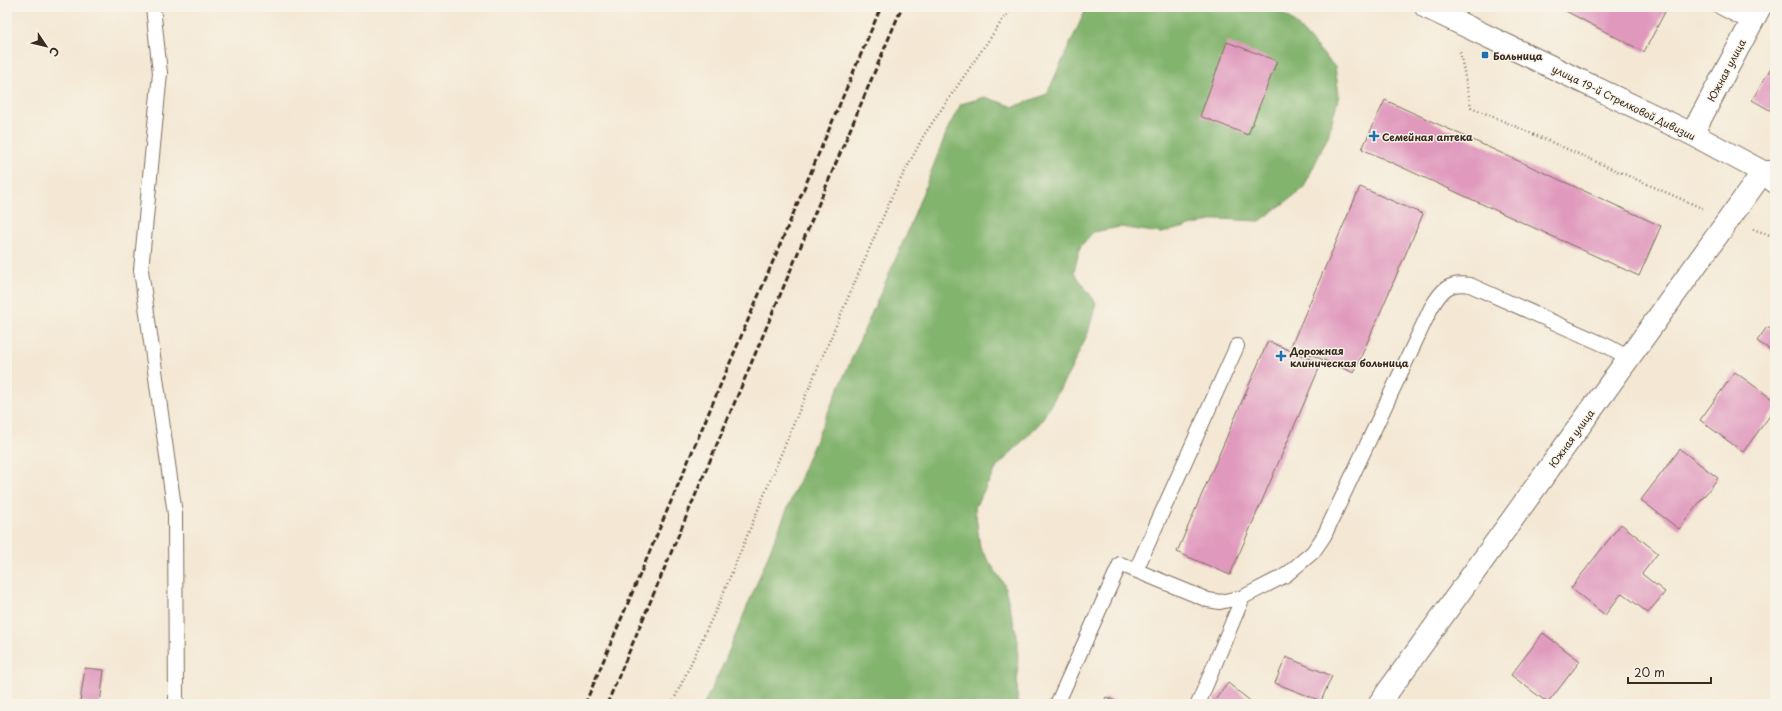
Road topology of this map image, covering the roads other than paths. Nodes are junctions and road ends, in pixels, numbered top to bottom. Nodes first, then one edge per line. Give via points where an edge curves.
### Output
1 (153, 7) edge
2 (1426, 7) edge
3 (1720, 7) edge
4 (1756, 15) edge
5 (1692, 134) junction
6 (1771, 175) edge
7 (1238, 346) dead end
8 (1629, 358) junction
9 (1136, 570) junction
10 (1243, 597) junction
11 (176, 704) edge
12 (1057, 704) edge
13 (1198, 704) edge
14 (1379, 704) edge

1 - 11 lane via 160,73 141,270 175,514
2 - 5 street, улица 19-й Стрелковой Дивизии
3 - 4 lane
4 - 5 street, Южная улица
5 - 6 street, улица 19-й Стрелковой Дивизии
6 - 8 street, Южная улица via 1728,220
7 - 9 lane
8 - 10 lane via 1470,285 1459,283 1449,286 1438,295 1431,308 1324,536 1301,564 1286,575
8 - 14 street, Южная улица
9 - 10 lane via 1208,600 1220,602
9 - 12 lane via 1120,564
10 - 13 lane

